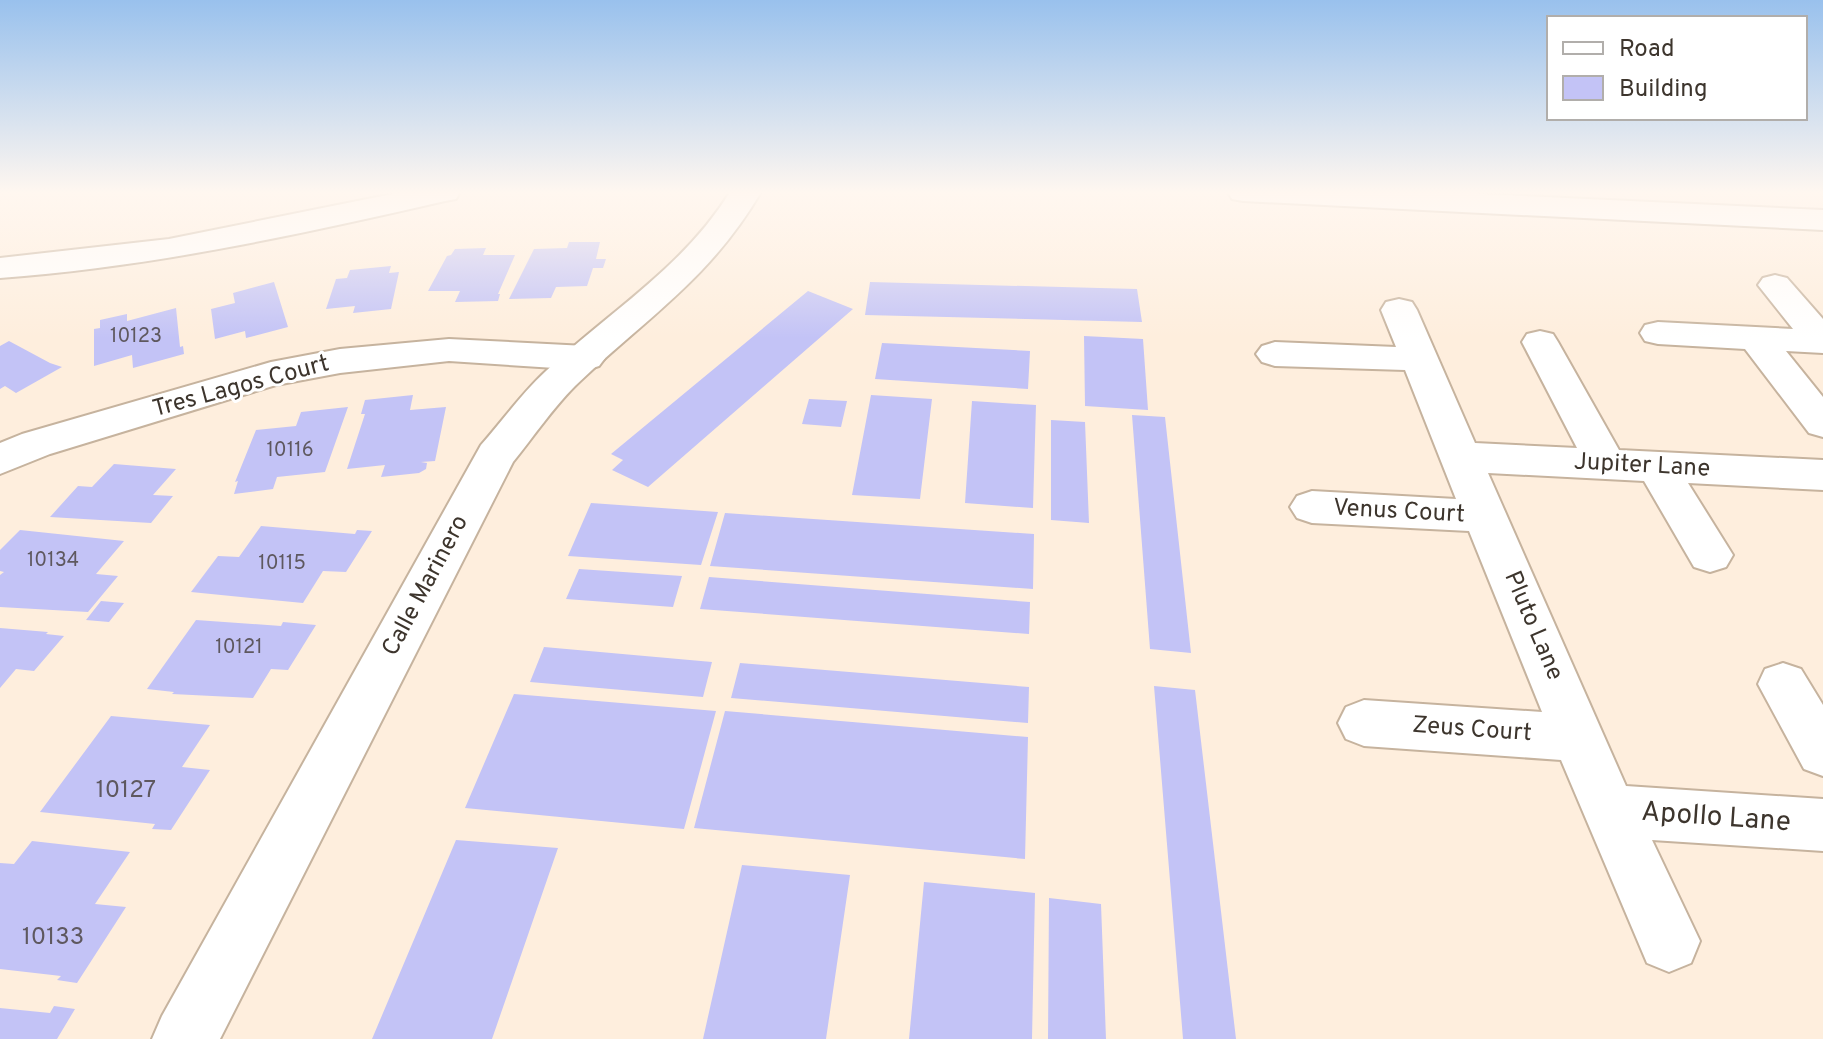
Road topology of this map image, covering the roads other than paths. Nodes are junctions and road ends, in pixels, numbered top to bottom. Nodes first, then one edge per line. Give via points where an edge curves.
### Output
1 (216, 240) edge
2 (715, 240) edge
3 (0, 268) edge
4 (1775, 285) dead end
5 (1399, 310) dead end
6 (1658, 333) dead end
7 (1756, 338) junction
8 (1540, 342) dead end
9 (1823, 342) edge
10 (1275, 354) dead end
11 (586, 358) junction
12 (1419, 359) junction
13 (1823, 424) edge
14 (1461, 457) junction
15 (0, 460) edge
16 (1606, 464) junction
17 (1657, 467) junction
18 (1823, 475) edge
19 (1312, 507) dead end
20 (1486, 516) junction
21 (1710, 555) dead end
22 (1783, 684) dead end
23 (1364, 723) dead end
24 (1580, 738) junction
25 (1823, 752) edge
26 (1609, 811) junction
27 (1823, 825) edge
28 (1669, 941) dead end
29 (185, 1039) edge

1 - 3 street via 152,254
2 - 11 street, Calle Marinero via 698,262
4 - 9 street
5 - 12 street, Pluto Lane
6 - 7 street
7 - 9 street
7 - 13 street
8 - 16 street
10 - 12 street
11 - 15 street, Tres Lagos Court via 449,350 340,361 271,374 36,444
11 - 29 street, Calle Marinero via 559,380 496,455
12 - 14 street, Pluto Lane
14 - 16 street, Jupiter Lane
14 - 20 street, Pluto Lane
16 - 17 street, Jupiter Lane
17 - 18 street, Jupiter Lane
17 - 21 street
19 - 20 street, Venus Court
20 - 24 street, Pluto Lane
22 - 25 street
23 - 24 street, Zeus Court
24 - 26 street, Pluto Lane
26 - 27 street, Apollo Lane
26 - 28 street, Pluto Lane

